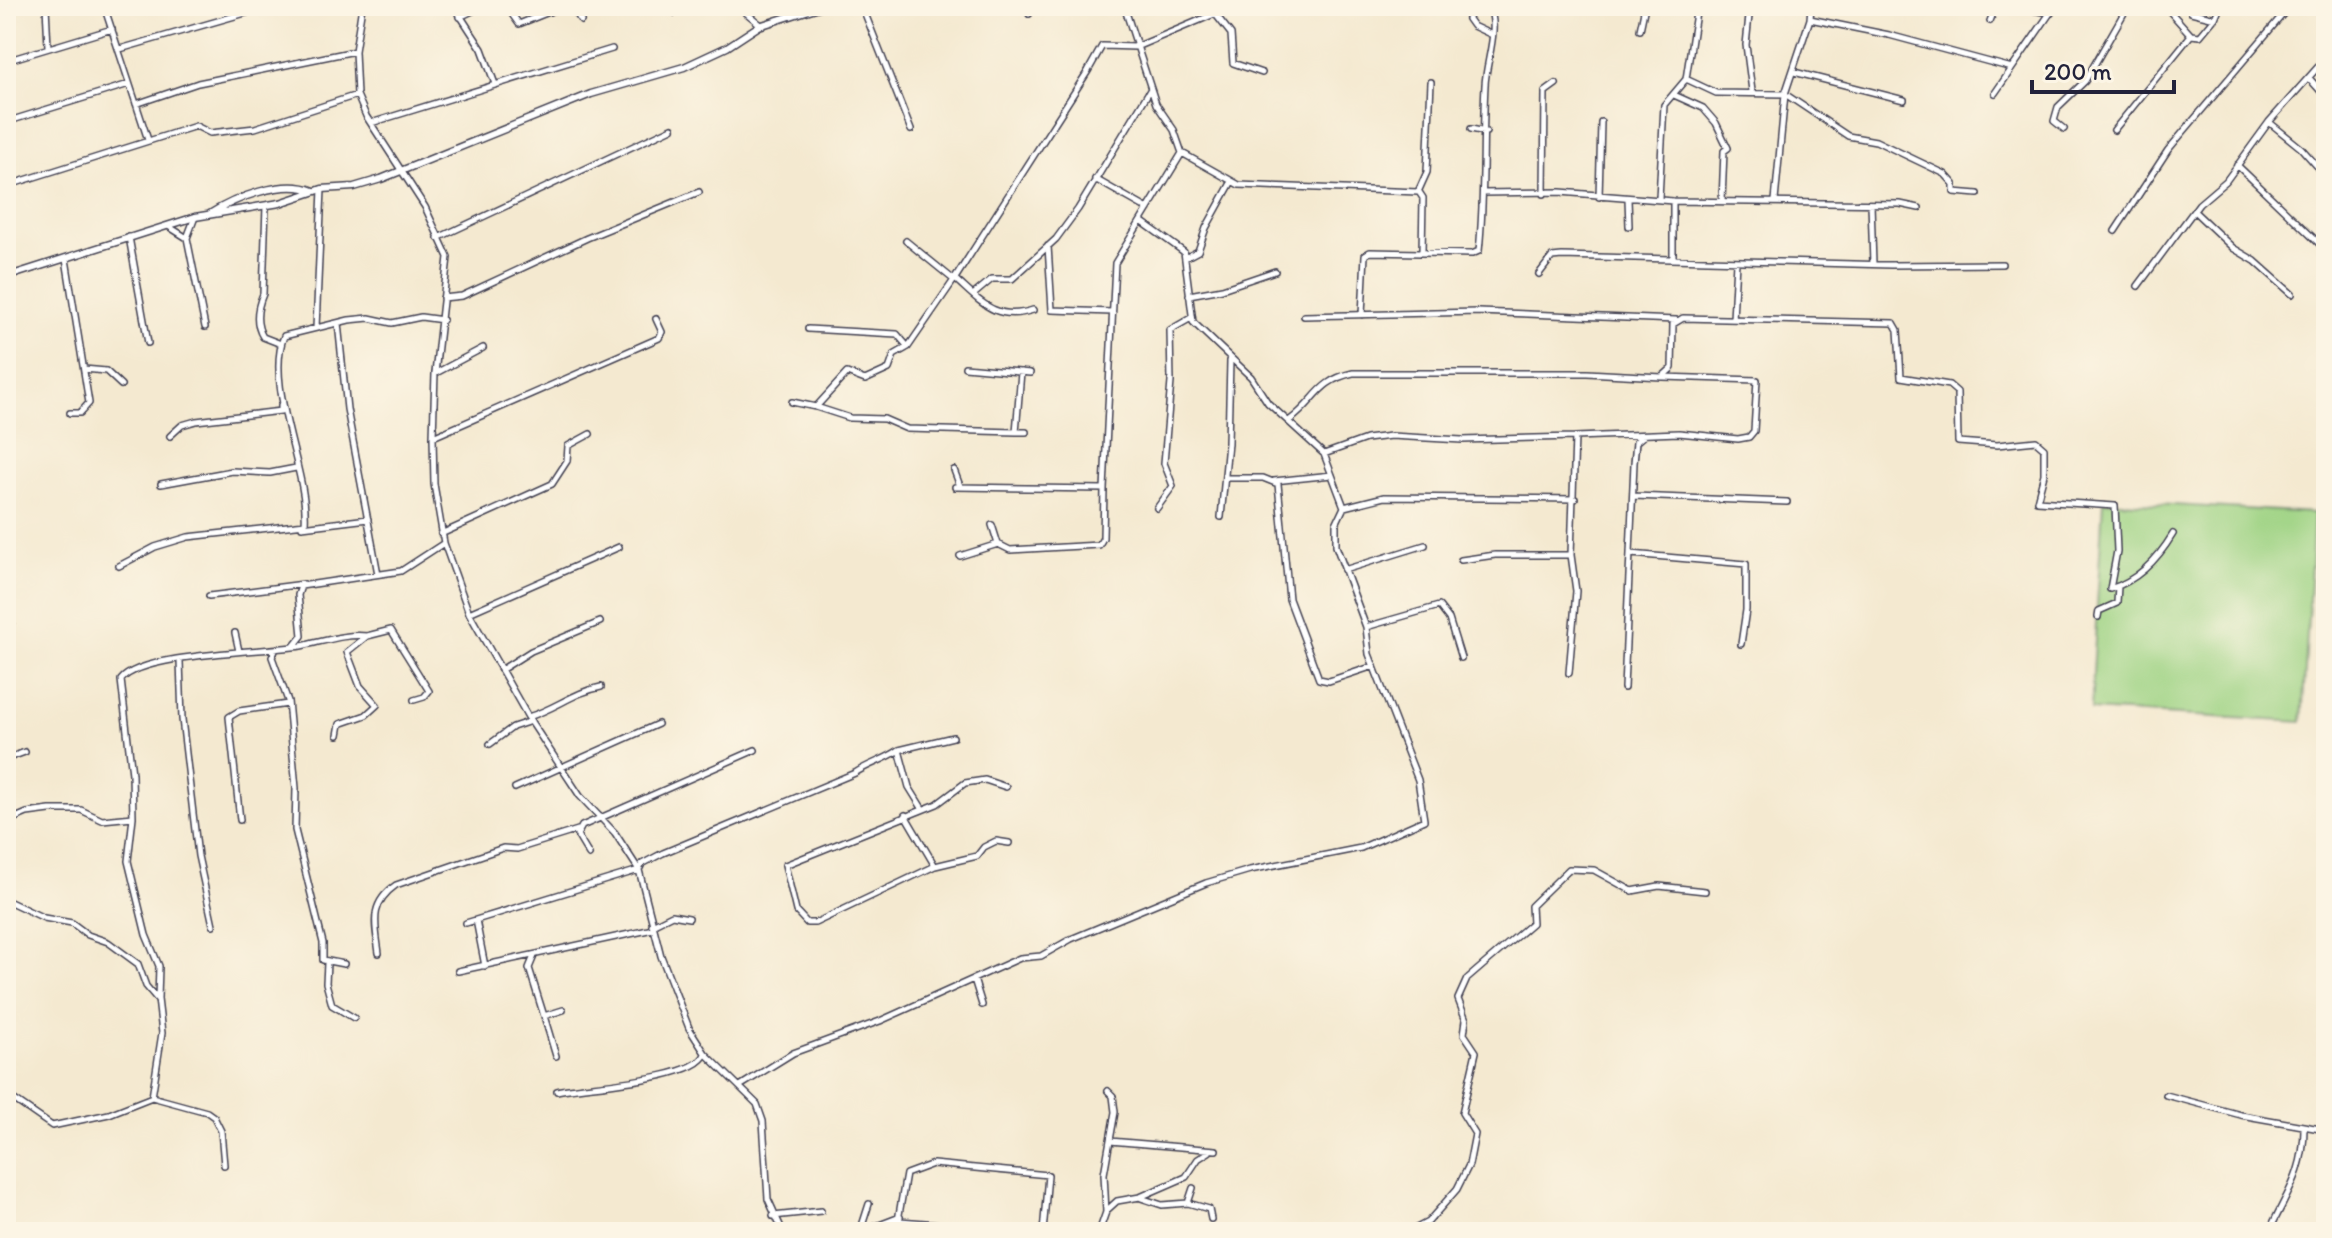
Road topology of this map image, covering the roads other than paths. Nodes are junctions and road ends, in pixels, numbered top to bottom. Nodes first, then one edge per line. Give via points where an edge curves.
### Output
1 (46, 6) edge
2 (104, 6) edge
3 (270, 6) edge
4 (362, 6) edge
5 (454, 6) edge
6 (483, 6) edge
7 (506, 6) edge
8 (564, 6) edge
9 (572, 6) edge
10 (738, 6) edge
11 (822, 6) edge
12 (862, 6) edge
13 (1027, 6) edge
14 (1124, 6) edge
15 (1209, 6) edge
16 (1489, 6) edge
17 (1531, 6) edge
18 (1645, 6) edge
19 (1697, 6) edge
20 (1750, 6) edge
21 (1811, 6) edge
22 (1996, 6) edge
23 (2009, 6) edge
24 (2055, 6) edge
25 (2128, 6) edge
26 (2165, 6) edge
27 (2220, 6) edge
28 (2290, 6) edge
29 (1547, 11) dead end
30 (2191, 12) dead end
31 (2051, 13) junction
32 (1029, 14) dead end
33 (1212, 15) junction
34 (460, 17) junction
35 (2215, 18) junction
36 (1468, 19) dead end
37 (1810, 19) junction
38 (581, 21) dead end
39 (1990, 21) dead end
40 (761, 25) junction
41 (112, 29) junction
42 (1640, 30) dead end
43 (1491, 34) junction
44 (2191, 35) junction
45 (48, 47) junction
46 (1136, 47) junction
47 (120, 49) junction
48 (612, 49) dead end
49 (355, 51) junction
50 (2326, 58) edge
51 (6, 61) edge
52 (2012, 68) junction
53 (1794, 72) junction
54 (1262, 73) dead end
55 (2309, 78) junction
56 (1686, 79) junction
57 (1431, 82) dead end
58 (129, 84) junction
59 (495, 84) junction
60 (1556, 84) dead end
61 (1151, 89) junction
62 (1752, 91) junction
63 (1995, 93) dead end
64 (1785, 94) junction
65 (357, 95) junction
66 (1674, 95) junction
67 (2326, 97) edge
68 (1904, 100) dead end
69 (136, 104) junction
70 (6, 122) edge
71 (1601, 122) dead end
72 (2269, 122) junction
73 (371, 123) junction
74 (672, 128) dead end
75 (1471, 129) dead end
76 (2064, 129) dead end
77 (911, 130) dead end
78 (2114, 130) dead end
79 (1486, 132) junction
80 (148, 140) junction
81 (1182, 153) junction
82 (2237, 165) junction
83 (399, 170) junction
84 (2326, 176) edge
85 (1095, 179) junction
86 (1231, 183) junction
87 (6, 186) edge
88 (318, 190) junction
89 (699, 192) dead end
90 (1418, 192) junction
91 (1483, 193) junction
92 (1544, 194) junction
93 (1978, 194) dead end
94 (1599, 197) junction
95 (1659, 198) junction
96 (1628, 199) junction
97 (1673, 201) junction
98 (1722, 201) junction
99 (1775, 201) junction
100 (1871, 204) junction
101 (263, 208) junction
102 (1919, 208) dead end
103 (1148, 209) junction
104 (2195, 212) junction
105 (206, 216) junction
106 (194, 220) junction
107 (1141, 221) junction
108 (168, 226) junction
109 (1629, 226) dead end
110 (176, 230) junction
111 (2115, 231) dead end
112 (129, 237) junction
113 (187, 238) junction
114 (438, 238) junction
115 (906, 241) dead end
116 (1048, 246) junction
117 (2326, 250) edge
118 (1422, 252) junction
119 (1185, 258) junction
120 (66, 259) junction
121 (1673, 259) junction
122 (1736, 262) junction
123 (1873, 264) junction
124 (2002, 264) dead end
125 (1275, 271) dead end
126 (6, 274) edge
127 (1539, 274) dead end
128 (955, 279) junction
129 (2138, 286) dead end
130 (2292, 294) dead end
131 (973, 295) junction
132 (1189, 295) junction
133 (443, 298) junction
134 (1033, 310) dead end
135 (1112, 312) junction
136 (1362, 315) junction
137 (1304, 316) dead end
138 (1191, 318) junction
139 (656, 319) dead end
140 (1733, 319) junction
141 (443, 320) junction
142 (1676, 320) junction
143 (338, 323) junction
144 (205, 327) dead end
145 (316, 328) junction
146 (808, 329) dead end
147 (148, 343) dead end
148 (281, 344) junction
149 (908, 347) junction
150 (483, 348) dead end
151 (1230, 360) junction
152 (965, 367) dead end
153 (84, 369) junction
154 (1021, 372) junction
155 (435, 373) junction
156 (1030, 373) dead end
157 (1662, 377) junction
158 (121, 385) dead end
159 (282, 400) junction
160 (792, 402) dead end
161 (816, 407) junction
162 (70, 413) dead end
163 (1290, 420) junction
164 (1016, 432) junction
165 (1026, 432) dead end
166 (590, 434) dead end
167 (170, 436) dead end
168 (1643, 436) junction
169 (433, 437) junction
170 (1575, 437) junction
171 (1324, 454) junction
172 (296, 468) junction
173 (954, 470) dead end
174 (1332, 475) junction
175 (1225, 478) junction
176 (1274, 481) junction
177 (161, 484) dead end
178 (1104, 489) junction
179 (1634, 496) junction
180 (1575, 499) junction
181 (1787, 502) dead end
182 (1344, 507) junction
183 (1157, 508) dead end
184 (1221, 517) dead end
185 (368, 519) junction
186 (992, 525) dead end
187 (302, 527) junction
188 (441, 534) junction
189 (2173, 534) dead end
190 (444, 543) junction
191 (998, 544) junction
192 (1425, 545) dead end
193 (619, 547) dead end
194 (1631, 554) junction
195 (1571, 555) junction
196 (960, 556) dead end
197 (1461, 560) dead end
198 (119, 566) dead end
199 (1344, 570) junction
200 (378, 574) junction
201 (305, 584) junction
202 (2118, 586) junction
203 (209, 596) dead end
204 (6, 601) edge
205 (469, 613) junction
206 (2098, 617) dead end
207 (600, 622) dead end
208 (1366, 627) junction
209 (235, 633) dead end
210 (6, 635) edge
211 (367, 636) junction
212 (1741, 644) dead end
213 (293, 647) junction
214 (277, 649) junction
215 (239, 651) junction
216 (1461, 658) dead end
217 (180, 661) junction
218 (1374, 666) junction
219 (501, 670) junction
220 (1569, 673) dead end
221 (601, 687) dead end
222 (1624, 688) dead end
223 (414, 700) dead end
224 (288, 704) junction
225 (529, 719) junction
226 (658, 724) dead end
227 (338, 735) dead end
228 (953, 737) dead end
229 (490, 744) dead end
230 (755, 750) dead end
231 (899, 750) junction
232 (25, 752) dead end
233 (6, 759) edge
234 (564, 769) junction
235 (1006, 787) dead end
236 (515, 788) dead end
237 (922, 808) junction
238 (905, 815) junction
239 (133, 817) junction
240 (601, 818) junction
241 (240, 820) dead end
242 (6, 822) edge
243 (578, 830) junction
244 (1009, 843) dead end
245 (589, 855) dead end
246 (935, 866) junction
247 (639, 870) junction
248 (1705, 891) dead end
249 (6, 900) edge
250 (689, 918) dead end
251 (476, 920) junction
252 (466, 923) dead end
253 (213, 925) dead end
254 (652, 927) junction
255 (379, 953) dead end
256 (535, 955) junction
257 (327, 963) junction
258 (344, 964) dead end
259 (485, 966) junction
260 (458, 971) dead end
261 (974, 979) junction
262 (158, 999) junction
263 (982, 1005) dead end
264 (563, 1010) dead end
265 (544, 1016) junction
266 (354, 1018) dead end
267 (705, 1053) junction
268 (556, 1056) dead end
269 (740, 1086) junction
270 (557, 1091) dead end
271 (1108, 1091) dead end
272 (6, 1094) edge
273 (2166, 1095) dead end
274 (152, 1097) junction
275 (2304, 1128) junction
276 (2326, 1130) edge
277 (1110, 1141) junction
278 (224, 1165) dead end
279 (1193, 1188) dead end
280 (1140, 1197) junction
281 (1188, 1203) junction
282 (869, 1204) dead end
283 (821, 1211) dead end
284 (1106, 1212) junction
285 (773, 1216) junction
286 (901, 1219) junction
287 (1211, 1219) dead end
288 (860, 1230) edge
289 (783, 1232) edge
290 (896, 1232) edge
291 (1041, 1232) edge
292 (1099, 1232) edge
293 (1409, 1232) edge
294 (2269, 1232) edge

1 - 45 street
2 - 41 street
3 - 47 street
4 - 49 street
5 - 34 street
6 - 34 street
7 - 8 street via 519,24
9 - 38 street
10 - 40 street
11 - 40 street
12 - 77 street
13 - 32 street
14 - 46 street
15 - 33 street
16 - 43 street
17 - 29 street
18 - 42 street
19 - 56 street
20 - 62 street via 1743,50
21 - 37 street
22 - 39 street
23 - 31 street
24 - 31 street
25 - 76 street via 2085,81 2055,112 2054,121
26 - 44 street
27 - 35 street
28 - 111 street via 2168,150
30 - 35 street
31 - 52 street
33 - 46 street
33 - 54 street via 1231,34 1233,63
34 - 59 street via 482,49
35 - 44 street via 2200,36
36 - 43 street
37 - 52 street
37 - 53 street
40 - 83 street via 684,67 591,94
41 - 45 street
41 - 47 street
43 - 79 street
44 - 78 street
45 - 51 street
46 - 61 street
46 - 128 street via 1098,49
47 - 58 street
48 - 59 street
49 - 65 street
49 - 69 street via 198,83
50 - 55 street
52 - 63 street
53 - 64 street
53 - 68 street
55 - 67 street
55 - 72 street
56 - 62 street via 1716,93
56 - 66 street
57 - 90 street via 1427,172
58 - 69 street
58 - 70 street
59 - 73 street
60 - 92 street via 1545,92
61 - 81 street
61 - 85 street
62 - 64 street
64 - 93 street via 1848,136 1876,141 1945,174 1954,192
64 - 99 street
65 - 73 street
65 - 80 street via 255,128 210,133 196,126
66 - 95 street via 1664,108
66 - 98 street via 1703,108 1728,148
69 - 80 street
71 - 94 street
72 - 82 street
72 - 84 street
73 - 83 street
74 - 114 street
75 - 79 street
79 - 91 street
80 - 87 street
81 - 86 street
81 - 103 street
82 - 104 street
82 - 117 street
83 - 88 street via 354,187
83 - 114 street via 425,207
85 - 103 street
85 - 116 street
86 - 90 street
86 - 119 street via 1198,251
88 - 101 street
88 - 105 street via 271,190
88 - 145 street
89 - 133 street via 462,296
90 - 118 street via 1423,198
91 - 92 street
91 - 118 street via 1477,253
92 - 94 street
94 - 96 street
95 - 96 street
95 - 97 street
96 - 109 street
97 - 98 street
97 - 121 street
98 - 99 street
99 - 100 street
100 - 102 street
100 - 123 street
101 - 105 street
101 - 148 street via 258,327 263,337
103 - 107 street
104 - 129 street
104 - 130 street
105 - 106 street
106 - 108 street
106 - 110 street
106 - 113 street
107 - 119 street via 1181,247
107 - 135 street via 1115,263
108 - 110 street
108 - 112 street
110 - 113 street
112 - 120 street
112 - 147 street
113 - 144 street
114 - 133 street via 449,262
115 - 128 street
116 - 131 street via 1012,279 992,279
116 - 135 street via 1052,310
118 - 136 street via 1365,255
119 - 132 street
120 - 126 street
120 - 153 street
121 - 122 street
121 - 127 street via 1555,256
122 - 123 street
122 - 140 street
123 - 124 street
125 - 132 street
128 - 131 street
128 - 149 street
131 - 134 street via 984,308 999,314
132 - 138 street
133 - 141 street
135 - 178 street
136 - 137 street
136 - 142 street via 1478,312
138 - 151 street
138 - 183 street via 1170,330 1164,463 1173,486
139 - 169 street via 659,338
140 - 142 street
140 - 202 street via 1897,325 1901,377 1949,385 1957,392 1958,442 2036,441 2044,448 2037,501 2115,506 2117,551 2109,588
141 - 143 street via 421,317 392,323 369,318
141 - 155 street
142 - 157 street via 1672,368
143 - 145 street
143 - 185 street via 347,409
145 - 148 street via 288,333
146 - 149 street via 897,334
148 - 159 street
149 - 161 street via 894,355 889,369 865,380 847,373
150 - 155 street
151 - 163 street
151 - 175 street
152 - 154 street
153 - 158 street via 106,371
153 - 162 street via 88,405 80,413
154 - 156 street
154 - 164 street
155 - 169 street
157 - 163 street via 1353,373 1318,387
157 - 168 street via 1757,380 1754,431 1738,439 1679,433
159 - 167 street via 281,411 196,421
159 - 172 street
160 - 161 street
161 - 164 street via 850,418 884,419 907,429
163 - 171 street
164 - 165 street
166 - 188 street via 568,446 567,461 552,484
168 - 170 street
168 - 179 street via 1635,447
169 - 188 street
170 - 171 street via 1391,436
170 - 180 street
171 - 174 street
172 - 177 street via 232,471
172 - 187 street via 306,522
173 - 178 street via 957,487
174 - 176 street
174 - 182 street
175 - 176 street
175 - 184 street
176 - 218 street via 1281,498 1289,599 1319,679 1329,681
178 - 191 street via 1099,545 1010,550
179 - 181 street
179 - 194 street
180 - 182 street via 1384,497
180 - 195 street
182 - 199 street via 1335,538
185 - 187 street
185 - 200 street
186 - 191 street
187 - 198 street via 188,537
188 - 190 street
189 - 202 street via 2157,558
190 - 200 street via 401,571
190 - 205 street
191 - 196 street
192 - 199 street
193 - 205 street
194 - 212 street via 1746,564
194 - 222 street
195 - 197 street
195 - 220 street via 1576,591
199 - 208 street
200 - 201 street
201 - 203 street
201 - 213 street via 298,595 302,636
202 - 206 street via 2117,603 2099,611
204 - 210 street via 12,621
205 - 219 street
207 - 219 street
208 - 216 street via 1439,606 1449,619
208 - 218 street
209 - 215 street
211 - 213 street
211 - 223 street via 391,630 429,691
211 - 227 street via 348,650 348,661 377,705 358,719 343,722
213 - 214 street
214 - 215 street
214 - 224 street via 272,657
215 - 217 street
217 - 239 street via 128,671 121,680
217 - 253 street via 198,856
218 - 261 street via 1415,770 1424,820 1361,848 1206,883 1041,956 1020,958
219 - 225 street
221 - 225 street via 576,691
224 - 241 street via 229,717
224 - 257 street via 295,830
225 - 229 street
225 - 234 street
226 - 234 street
228 - 231 street
230 - 240 street
231 - 237 street via 909,787
231 - 247 street via 663,853
232 - 233 street
234 - 236 street
234 - 240 street
235 - 237 street via 985,780 965,783 937,804
237 - 238 street
238 - 246 street
238 - 246 street via 785,865 796,911 807,923 815,923
239 - 242 street via 96,820 81,810 50,810
239 - 262 street via 128,861 159,966
240 - 243 street
240 - 247 street
243 - 245 street
243 - 255 street via 517,849 503,848 396,885 374,910
244 - 246 street via 996,841 977,856
247 - 251 street
247 - 254 street
248 - 293 street via 1659,886 1632,891 1594,870 1569,869 1531,906 1532,923 1467,979 1458,999 1466,1020 1464,1034 1476,1052 1462,1113 1475,1134 1469,1165 1457,1189 1428,1222
249 - 262 street via 108,942 138,964
250 - 254 street via 672,915
251 - 252 street
251 - 259 street
254 - 256 street
254 - 267 street via 678,1004
256 - 259 street
256 - 265 street via 529,968
257 - 258 street
257 - 266 street via 332,1005
259 - 260 street
261 - 263 street
261 - 269 street via 793,1053
262 - 274 street via 162,1033
264 - 265 street
265 - 268 street
267 - 269 street
267 - 270 street via 698,1063 652,1079
269 - 285 street via 754,1099 763,1121 766,1188
271 - 277 street via 1116,1108
272 - 274 street via 52,1126 109,1114
273 - 275 street
274 - 278 street via 214,1117
275 - 276 street
275 - 294 street via 2298,1177
277 - 280 street via 1212,1151 1198,1159 1186,1177
277 - 284 street via 1104,1174
279 - 281 street
280 - 281 street via 1162,1205
280 - 284 street via 1117,1201
281 - 287 street via 1209,1209
282 - 288 street
283 - 285 street
284 - 292 street
285 - 289 street
286 - 288 street
286 - 290 street
286 - 291 street
286 - 291 street via 904,1180 913,1169 933,1164 1047,1174

